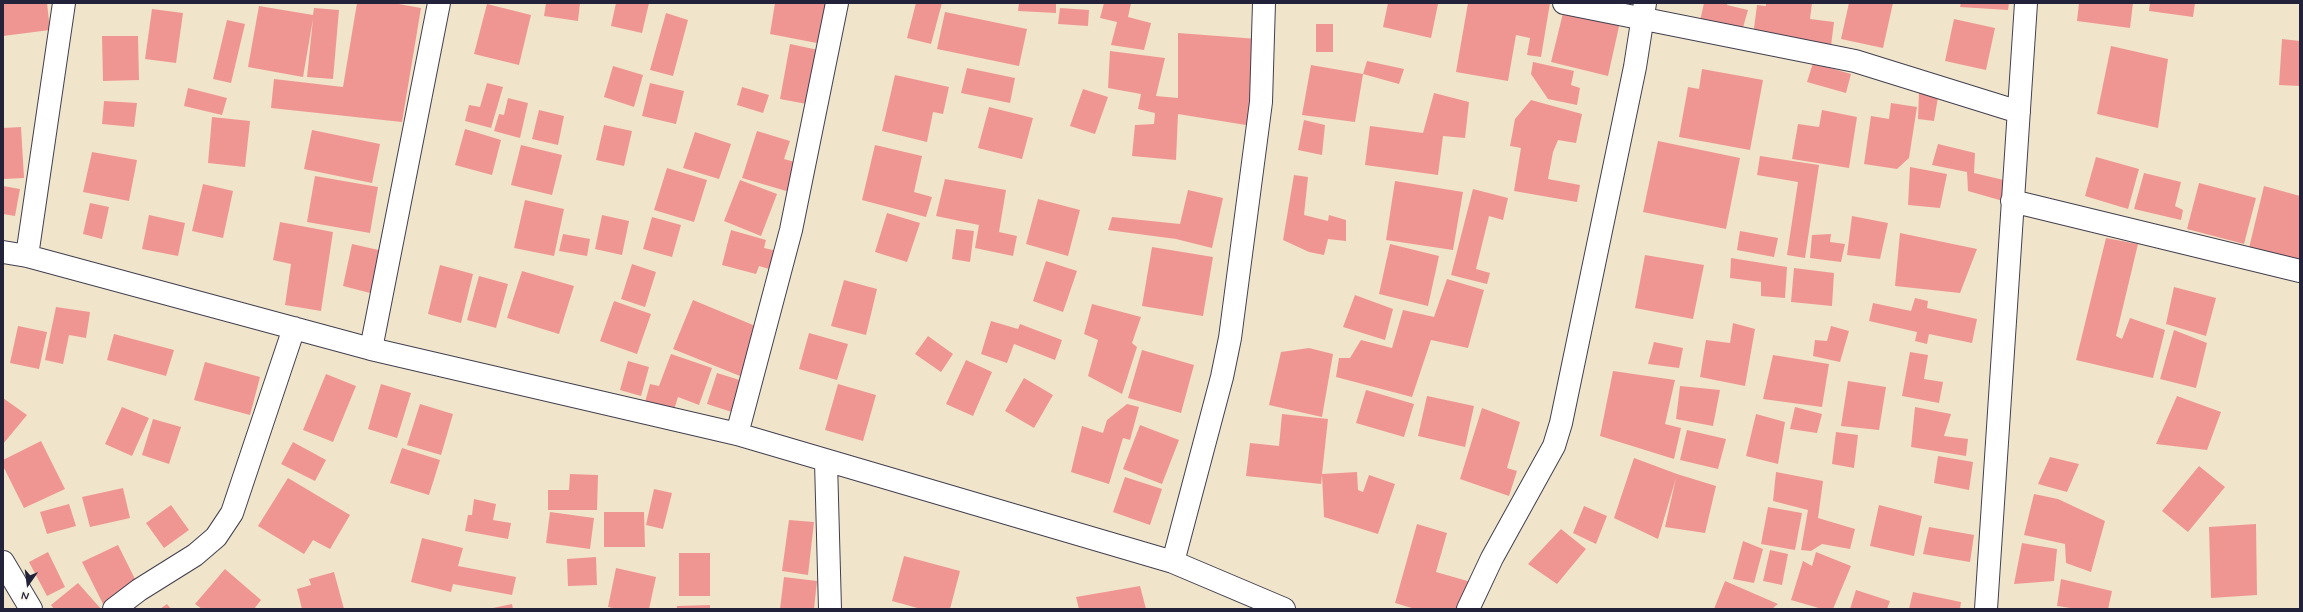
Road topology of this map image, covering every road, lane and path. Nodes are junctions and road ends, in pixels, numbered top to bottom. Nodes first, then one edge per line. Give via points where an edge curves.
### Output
1 (64, 3) edge
2 (439, 3) edge
3 (838, 3) edge
4 (1264, 3) edge
5 (1564, 3) edge
6 (2026, 3) edge
7 (1644, 11) edge
8 (2019, 112) junction
9 (2012, 201) junction
10 (3, 252) edge
11 (27, 256) junction
12 (2300, 271) edge
13 (294, 328) junction
14 (371, 349) junction
15 (737, 434) junction
16 (826, 462) junction
17 (3, 562) edge
18 (1173, 562) junction
19 (31, 609) edge
20 (114, 609) edge
21 (830, 609) edge
22 (1284, 609) edge
23 (1468, 609) edge
24 (1986, 609) edge

1 - 11 street
2 - 14 street
3 - 15 street via 791,230
4 - 18 street via 1261,102 1230,338
5 - 7 street
6 - 8 street
7 - 8 street via 1855,61
7 - 23 street via 1635,67 1561,423 1554,446 1492,558
8 - 9 street
9 - 12 street
9 - 24 street
10 - 11 street
11 - 13 street
13 - 14 street
13 - 20 street via 232,513 216,537 195,555
14 - 15 street
15 - 16 street
16 - 18 street
16 - 21 street
17 - 19 street
18 - 22 street

